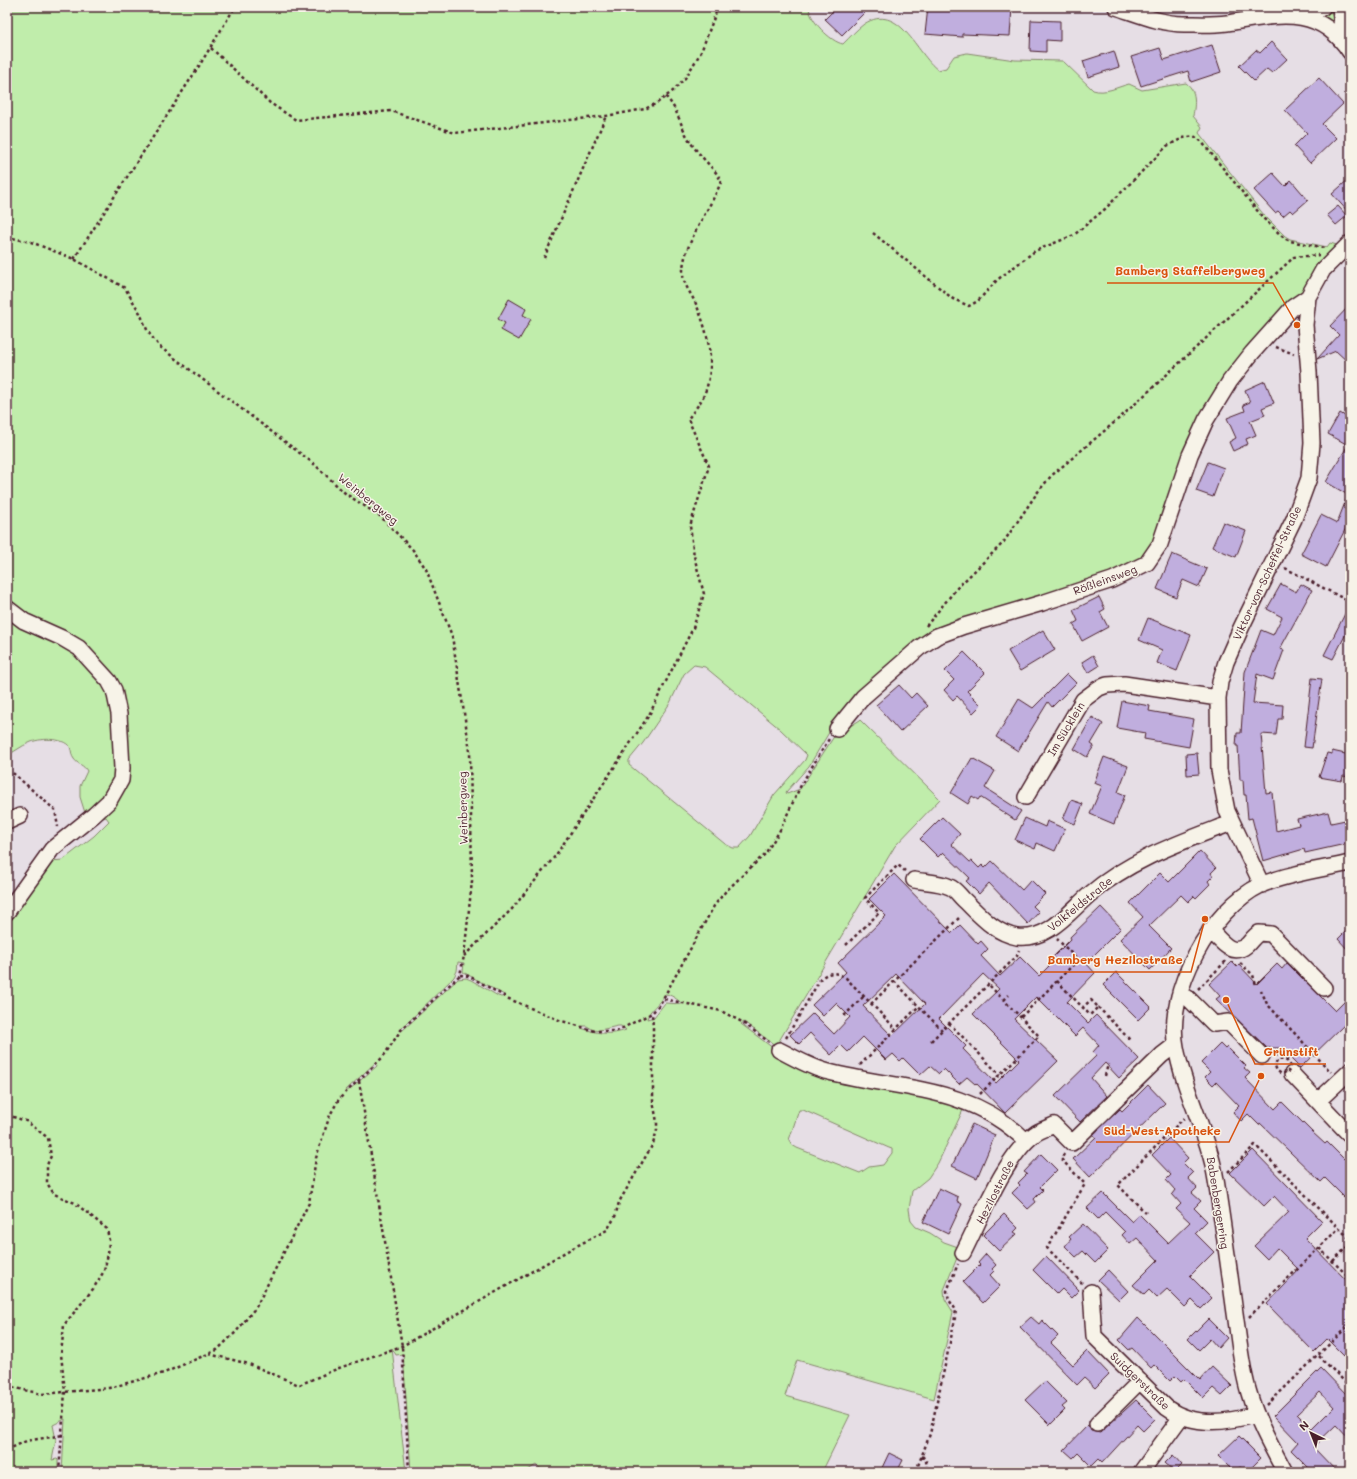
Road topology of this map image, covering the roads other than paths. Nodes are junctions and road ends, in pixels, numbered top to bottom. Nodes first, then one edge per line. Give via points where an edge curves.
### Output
1 (1116, 7) edge
2 (1323, 7) edge
3 (1340, 7) edge
4 (1307, 17) junction
5 (1347, 47) edge
6 (1340, 252) edge
7 (1308, 297) junction
8 (7, 608) edge
9 (1218, 698) junction
10 (837, 728) road end
11 (1026, 797) dead end
12 (1231, 823) junction
13 (1350, 863) edge
14 (914, 880) dead end
15 (1262, 885) junction
16 (7, 912) edge
17 (1210, 930) junction
18 (1324, 988) dead end
19 (1184, 997) junction
20 (1175, 1045) junction
21 (779, 1050) road end
22 (1262, 1056) road end
23 (1289, 1073) road end
24 (1345, 1076) edge
25 (1318, 1101) junction
26 (1350, 1135) edge
27 (1031, 1137) junction
28 (963, 1253) road end
29 (1091, 1292) road end
30 (1140, 1381) junction
31 (1256, 1414) junction
32 (1181, 1417) junction
33 (1096, 1424) dead end
34 (1141, 1472) edge
35 (1285, 1472) edge

1 - 4 street via 1150,19 1182,24 1224,23 1267,17
2 - 4 street
3 - 5 street
4 - 5 street via 1330,30
6 - 7 street, Viktor-von-Scheffel-Straße via 1316,279
7 - 9 street, Viktor-von-Scheffel-Straße via 1305,325 1312,443 1309,478 1294,519 1226,662
7 - 10 street, Rößleinsweg via 1293,307 1230,381 1202,427 1160,544 1147,563 1112,580 937,636 919,648 863,697
8 - 16 street via 24,621 79,648 109,681 116,698 120,722 122,768 121,780 109,801 60,840
9 - 11 street, Im Sücklein via 1124,684 1099,688 1083,700
9 - 12 street, Viktor-von-Scheffel-Straße via 1219,770 1226,811
12 - 14 street, Volkfeldstraße via 1165,849 1119,873 1063,920 1039,934 1024,937 1003,933 990,925 951,887
12 - 15 street, Viktor-von-Scheffel-Straße
13 - 15 street, Babenbergerring
15 - 17 street, Babenbergerring via 1234,905
17 - 18 street via 1228,948 1234,950 1242,949 1259,933 1270,934
17 - 19 street, Babenbergerring via 1200,948
19 - 20 street, Babenbergerring via 1175,1016
19 - 22 street via 1214,1024 1228,1022
20 - 27 street, Hezilostraße via 1072,1143 1054,1125
20 - 31 street, Babenbergerring via 1180,1069 1210,1151 1216,1178 1241,1355 1248,1392
21 - 27 street via 808,1065 848,1076 919,1088 970,1104
23 - 25 street
24 - 25 street
25 - 26 street
27 - 28 street, Hezilostraße via 1012,1157
29 - 30 street, Suidgerstraße via 1094,1336
30 - 32 street, Suidgerstraße via 1167,1408
30 - 33 street
31 - 32 street, Suidgerstraße via 1230,1422
31 - 35 street, Babenbergerring
32 - 34 street

